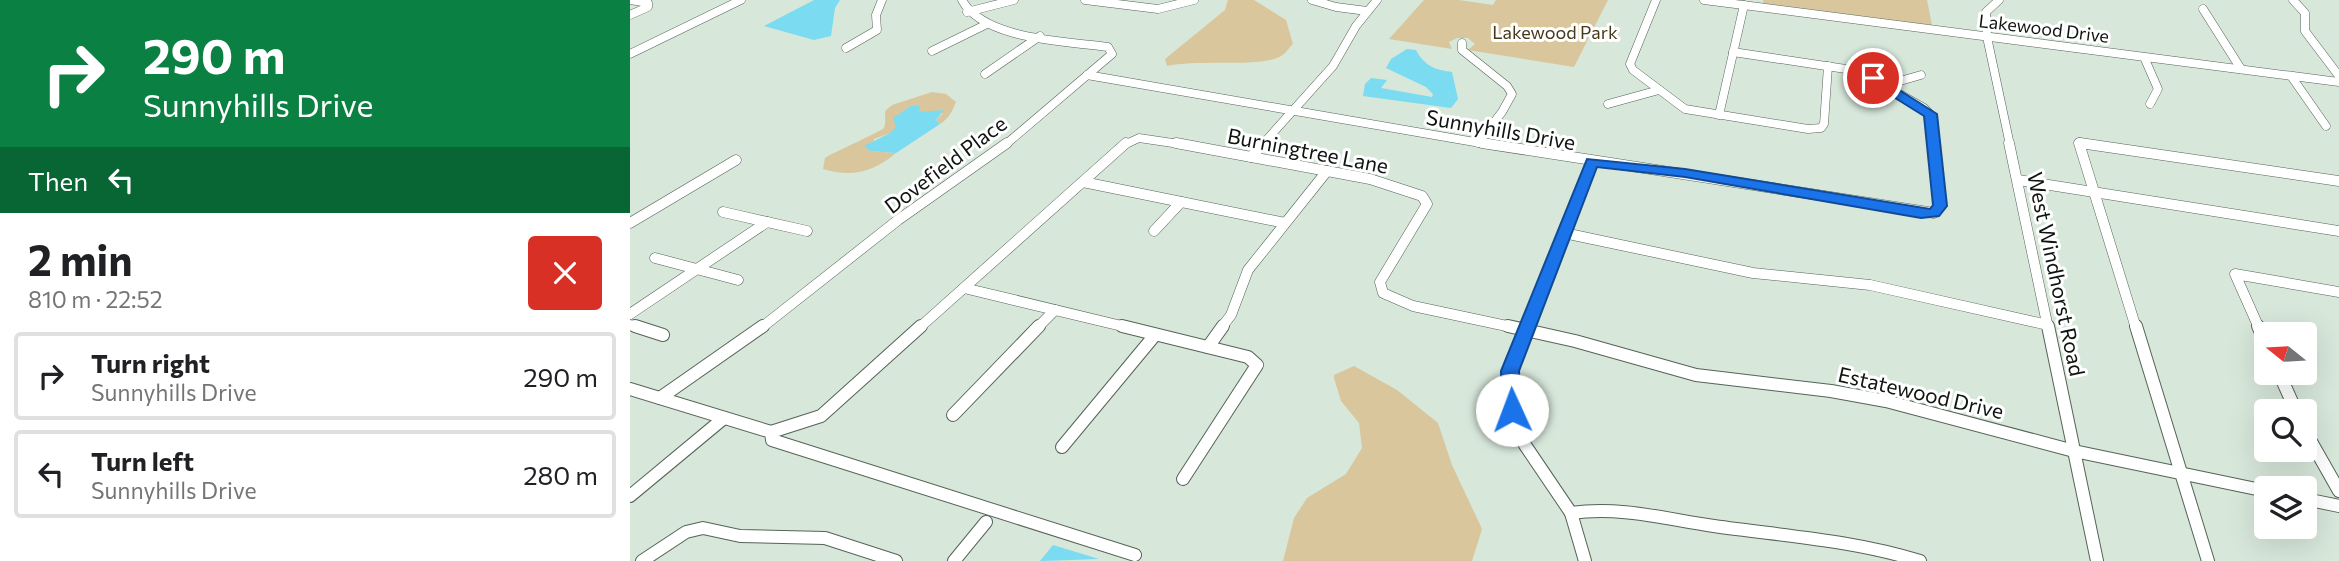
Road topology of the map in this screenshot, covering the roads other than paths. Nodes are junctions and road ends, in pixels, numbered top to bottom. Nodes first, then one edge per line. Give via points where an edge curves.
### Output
1 (630, 0) edge
2 (741, 0) edge
3 (881, 0) edge
4 (962, 0) edge
5 (1014, 0) edge
6 (1085, 0) edge
7 (1194, 0) edge
8 (1312, 0) edge
9 (1377, 0) edge
10 (1656, 0) edge
11 (1704, 0) edge
12 (1999, 0) edge
13 (2293, 0) edge
14 (1744, 5) junction
15 (2203, 9) dead end
16 (1367, 11) junction
17 (967, 12) junction
18 (630, 16) edge
19 (985, 25) junction
20 (1040, 37) junction
21 (1987, 37) junction
22 (1462, 43) dead end
23 (846, 48) dead end
24 (932, 51) dead end
25 (1733, 52) junction
26 (630, 54) edge
27 (2144, 57) junction
28 (1829, 65) junction
29 (2241, 69) junction
30 (985, 74) dead end
31 (1087, 75) junction
32 (1921, 75) dead end
33 (2291, 76) junction
34 (2339, 76) edge
35 (2339, 82) edge
36 (1886, 85) junction
37 (1659, 90) junction
38 (1608, 104) dead end
39 (2150, 104) dead end
40 (1294, 111) junction
41 (1719, 115) junction
42 (2326, 126) dead end
43 (1478, 143) junction
44 (1251, 157) junction
45 (736, 160) dead end
46 (1592, 162) junction
47 (1326, 172) junction
48 (2018, 180) junction
49 (2339, 181) edge
50 (1083, 182) junction
51 (2093, 192) junction
52 (1181, 202) junction
53 (723, 212) dead end
54 (766, 222) junction
55 (630, 223) edge
56 (1285, 223) junction
57 (1154, 230) dead end
58 (807, 231) dead end
59 (2339, 231) edge
60 (1564, 233) junction
61 (655, 258) dead end
62 (697, 269) junction
63 (738, 280) dead end
64 (964, 288) junction
65 (2339, 292) edge
66 (1055, 310) junction
67 (630, 314) edge
68 (2256, 322) edge
69 (630, 325) edge
70 (2048, 325) junction
71 (1524, 330) junction
72 (1155, 334) junction
73 (663, 335) dead end
74 (1208, 347) junction
75 (630, 389) edge
76 (660, 398) junction
77 (953, 415) dead end
78 (724, 418) junction
79 (771, 432) junction
80 (1062, 447) dead end
81 (2074, 452) junction
82 (2317, 452) edge
83 (2179, 474) junction
84 (1183, 479) dead end
85 (2254, 489) edge
86 (2339, 491) edge
87 (630, 496) edge
88 (2317, 501) edge
89 (2339, 506) edge
90 (1571, 513) junction
91 (986, 522) dead end
92 (1135, 555) dead end
93 (642, 561) edge
94 (896, 561) edge
95 (954, 561) edge
96 (1585, 561) edge
97 (1920, 561) edge
98 (2097, 561) edge
99 (2208, 561) edge

1 - 18 street via 649,7
2 - 26 street
3 - 23 street via 877,30
4 - 17 street
5 - 17 street
6 - 7 street via 1158,9
8 - 16 street
9 - 16 street
10 - 37 street via 1630,64
11 - 14 street, Lakewood Drive
12 - 21 street, West Windhorst Road via 1986,12
13 - 34 street via 2308,16 2305,31
14 - 21 street, Lakewood Drive
14 - 25 street
15 - 29 street
16 - 40 street via 1334,66
17 - 19 street, Dovefield Place
19 - 20 street, Dovefield Place
19 - 24 street
20 - 30 street
20 - 31 street, Dovefield Place via 1108,47 1112,54
21 - 27 street, Lakewood Drive
21 - 48 street, West Windhorst Road
22 - 43 street via 1462,51 1512,94
25 - 28 street, Sunnyhills Drive
25 - 41 street
27 - 29 street, Lakewood Drive
27 - 39 street via 2158,89
28 - 36 street, Sunnyhills Drive via 1859,71
28 - 41 street via 1821,128
29 - 33 street, Lakewood Drive
31 - 40 street, Sunnyhills Drive
31 - 76 street, Dovefield Place via 1001,148 898,220 774,319
32 - 36 street
33 - 35 street, Lakewood Drive
33 - 42 street
36 - 46 street, Sunnyhills Drive via 1930,114 1940,206 1934,213
37 - 38 street
37 - 41 street via 1685,108
40 - 43 street, Sunnyhills Drive
40 - 44 street
43 - 46 street, Sunnyhills Drive
44 - 47 street, Burningtree Lane
44 - 50 street, Burningtree Lane via 1139,138
45 - 55 street
46 - 60 street
47 - 56 street
47 - 71 street, Burningtree Lane via 1370,178 1422,196 1426,204 1380,282 1383,293 1413,306
48 - 51 street
48 - 70 street, West Windhorst Road
49 - 51 street via 2079,143
50 - 52 street
50 - 64 street
51 - 59 street
51 - 83 street
52 - 56 street
52 - 57 street
53 - 54 street
54 - 58 street
54 - 62 street
56 - 74 street via 1248,271 1231,315
60 - 70 street via 1753,273 1870,285
60 - 71 street
61 - 62 street
62 - 63 street
62 - 67 street
64 - 66 street
64 - 79 street via 821,416
65 - 68 street via 2235,274
66 - 72 street
66 - 77 street
69 - 73 street
70 - 81 street, West Windhorst Road
71 - 81 street, Estatewood Drive via 1696,376 1886,401
71 - 90 street via 1510,371 1512,410 1525,445
72 - 74 street
72 - 80 street
74 - 84 street via 1248,357 1257,365
75 - 76 street
76 - 78 street
78 - 79 street
78 - 87 street
79 - 92 street via 772,440
81 - 83 street, Estatewood Drive
81 - 98 street, West Windhorst Road
82 - 86 street
83 - 85 street, Estatewood Drive
83 - 99 street
88 - 89 street
90 - 96 street
90 - 97 street via 1623,509 1710,526 1842,541
91 - 95 street
93 - 94 street via 686,532 702,528 740,536 825,538

